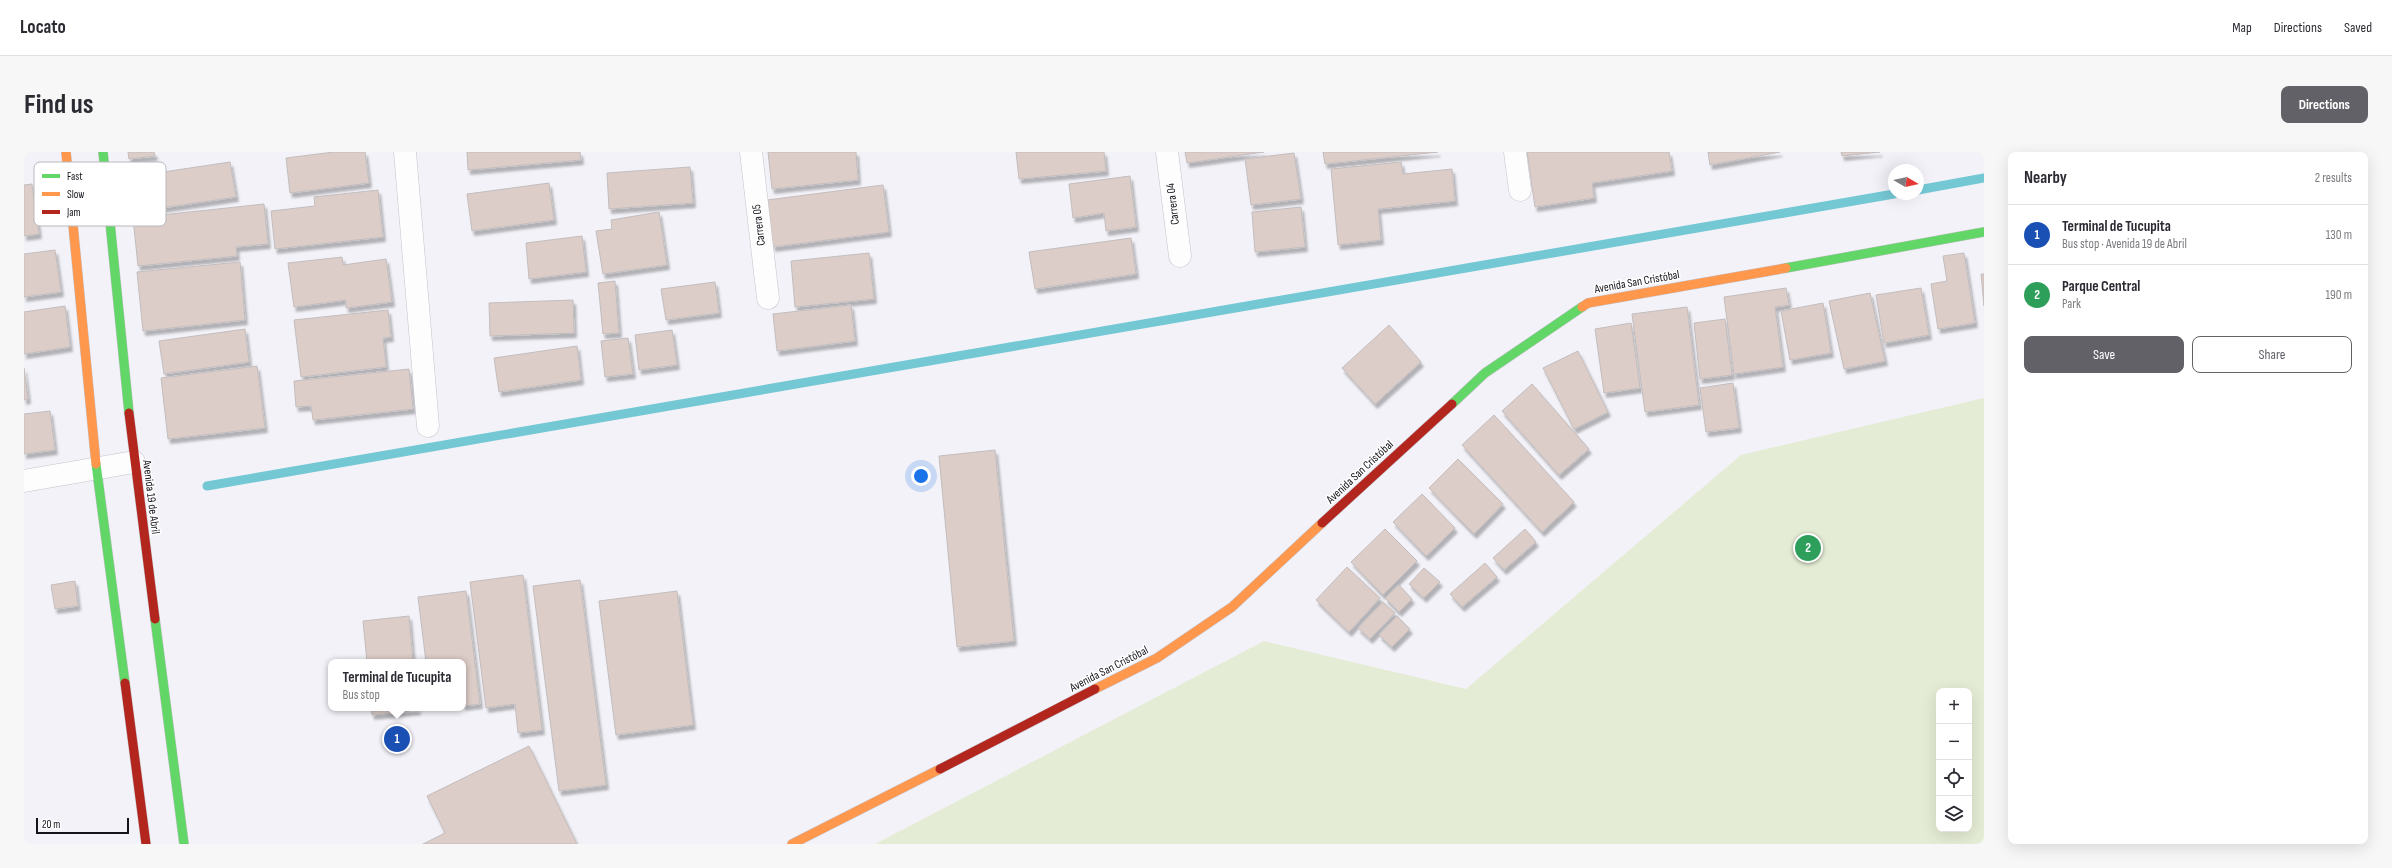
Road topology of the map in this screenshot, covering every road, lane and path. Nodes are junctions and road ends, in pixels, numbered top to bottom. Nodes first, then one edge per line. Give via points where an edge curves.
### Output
1 (66, 152) edge
2 (103, 152) edge
3 (406, 152) edge
4 (751, 152) edge
5 (1167, 152) edge
6 (1515, 152) edge
7 (67, 162) edge
8 (104, 162) edge
9 (1520, 190) dead end
10 (73, 226) edge
11 (110, 226) edge
12 (1984, 232) edge
13 (1180, 256) dead end
14 (768, 298) dead end
15 (428, 426) dead end
16 (134, 462) junction
17 (97, 470) junction
18 (24, 481) edge
19 (146, 844) edge
20 (184, 844) edge
21 (792, 844) edge

1 - 7 street
2 - 8 street, Avenida 19 de Abril
3 - 15 street
4 - 14 street, Carrera 05
5 - 13 street, Carrera 04
6 - 9 street
10 - 17 street
11 - 16 street, Avenida 19 de Abril
12 - 21 street, Avenida San Cristóbal via 1588,303 1485,373 1232,607 1157,658
16 - 17 street
16 - 20 street, Avenida 19 de Abril
17 - 18 street
17 - 19 street

